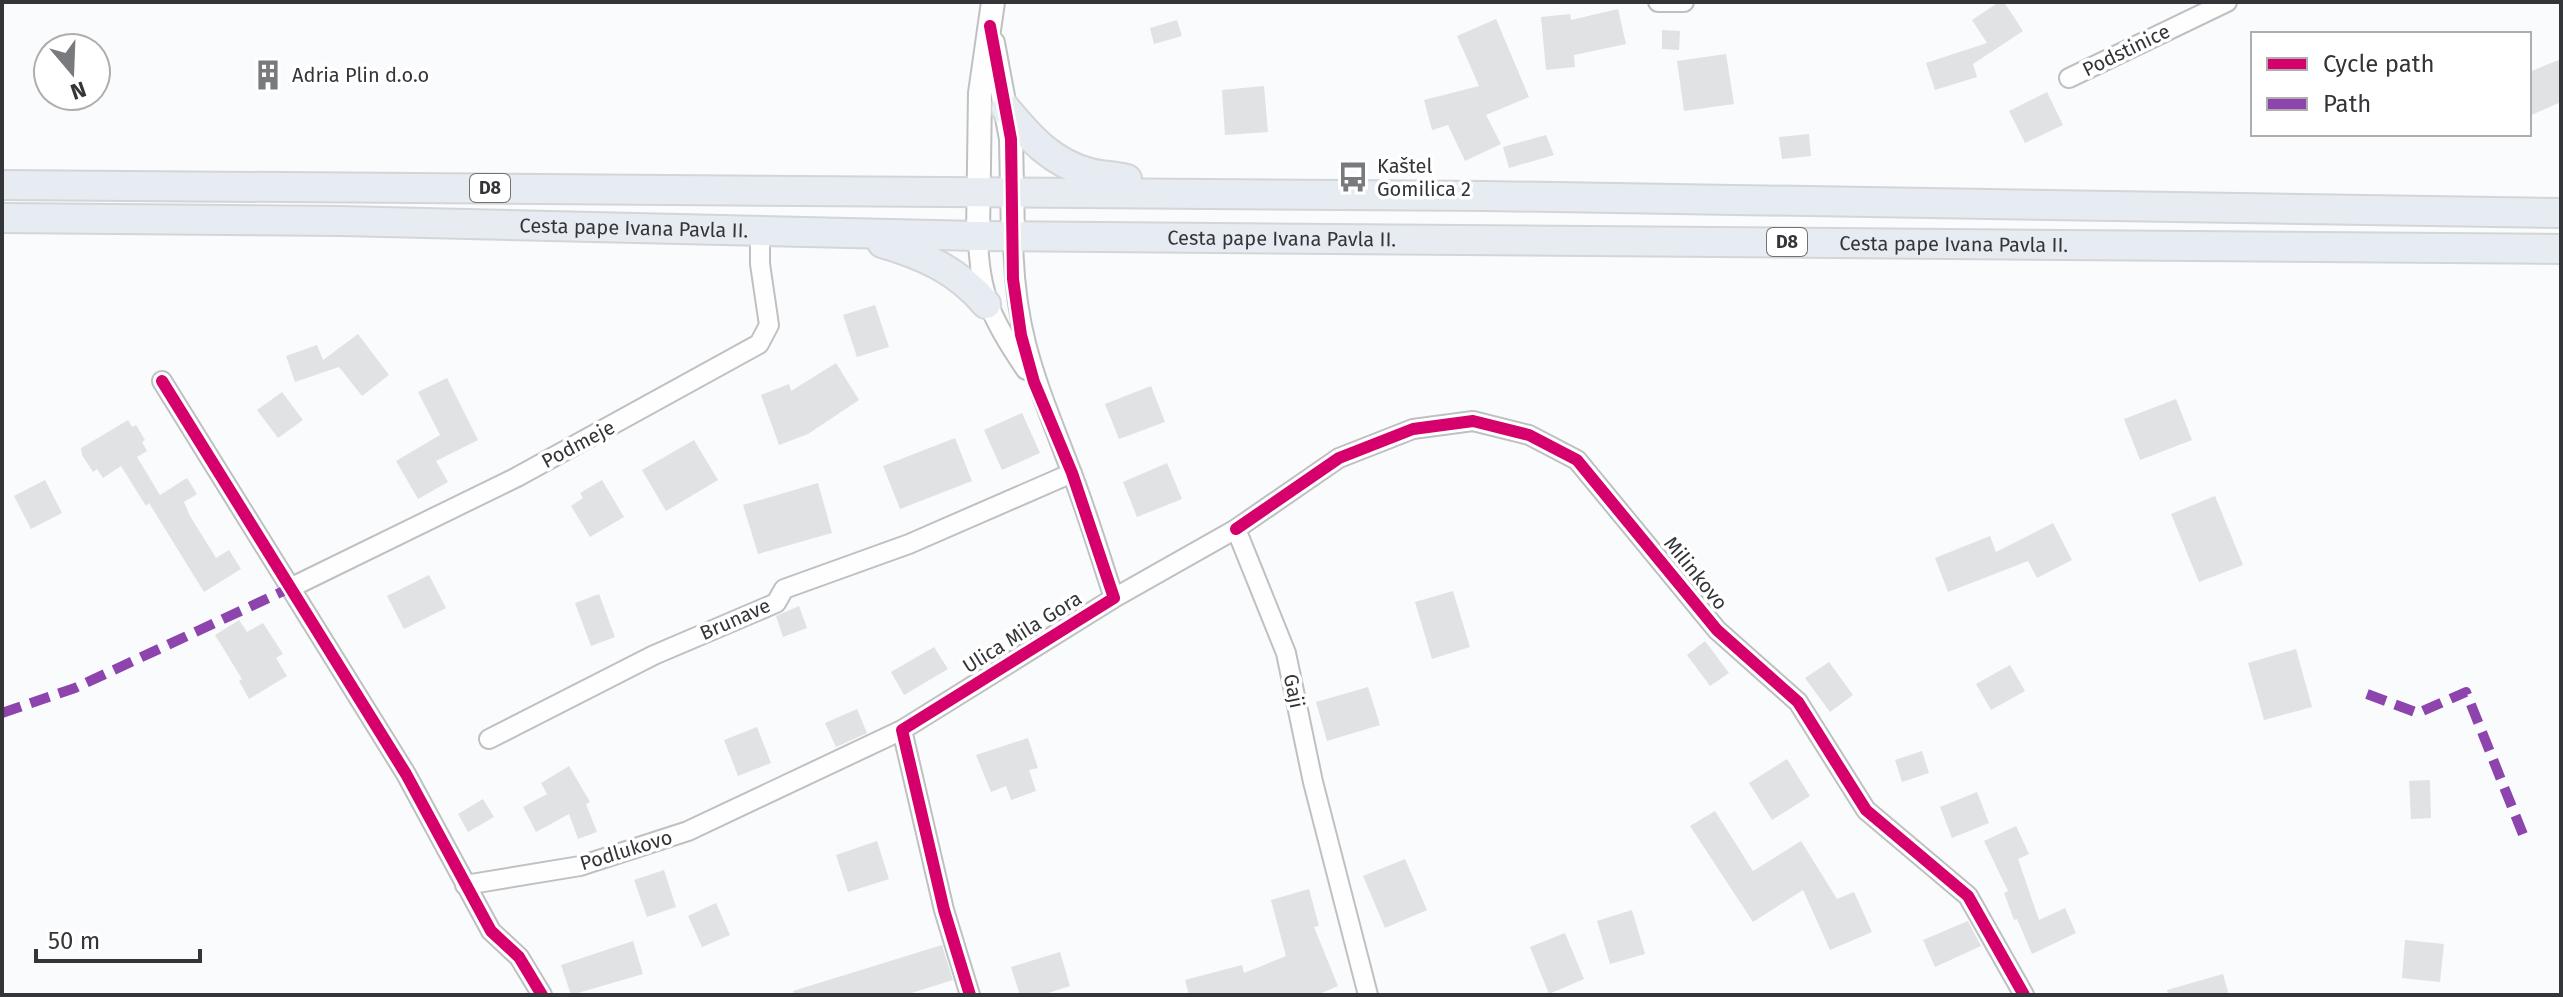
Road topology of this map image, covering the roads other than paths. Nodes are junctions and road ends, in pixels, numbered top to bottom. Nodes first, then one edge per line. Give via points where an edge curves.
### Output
1 (993, 2) edge
2 (1658, 2) edge
3 (1684, 2) edge
4 (2227, 2) edge
5 (990, 26) junction
6 (2069, 78) dead end
7 (1006, 109) junction
8 (2, 185) edge
9 (977, 192) junction
10 (1012, 192) junction
11 (1156, 194) junction
12 (2561, 213) edge
13 (2, 218) edge
14 (760, 232) junction
15 (859, 234) junction
16 (978, 236) junction
17 (1013, 236) junction
18 (2561, 249) edge
19 (986, 304) junction
20 (162, 381) dead end
21 (1034, 382) junction
22 (1072, 473) junction
23 (1236, 529) junction
24 (290, 588) junction
25 (1114, 598) junction
26 (902, 730) junction
27 (489, 739) dead end
28 (465, 885) junction
29 (542, 995) edge
30 (970, 995) edge
31 (1368, 995) edge
32 (2024, 995) edge

1 - 5 street
2 - 3 street
4 - 6 street, Podstinice
5 - 7 street
5 - 9 street via 980,93
7 - 10 street
7 - 11 main road via 1029,138 1058,161 1137,182
8 - 9 main road, Cesta pape Ivana Pavla II. / D8
9 - 10 main road, Cesta pape Ivana Pavla II. / D8
9 - 16 street
10 - 11 main road, Cesta pape Ivana Pavla II. / D8
10 - 17 street
11 - 12 main road, Cesta pape Ivana Pavla II. / D8
13 - 14 main road, Cesta pape Ivana Pavla II. / D8
14 - 15 main road, Cesta pape Ivana Pavla II. / D8
14 - 24 street, Podmeje via 769,325 759,344 517,477
15 - 16 main road, Cesta pape Ivana Pavla II. / D8
15 - 19 main road via 952,271
16 - 17 main road, Cesta pape Ivana Pavla II. / D8
16 - 19 street, Ulica Mila Gora
17 - 18 main road, Cesta pape Ivana Pavla II. / D8
17 - 21 street, Ulica Mila Gora via 1016,307
19 - 21 street, Ulica Mila Gora
20 - 24 street
21 - 22 street, Ulica Mila Gora
22 - 25 street, Ulica Mila Gora
22 - 27 street, Brunave via 909,544 784,589 776,603 654,655
23 - 25 street
23 - 31 street, Gaji via 1286,653
23 - 32 street, Milinkovo via 1339,458 1413,429 1473,421 1529,435 1577,460 1717,630 1798,702 1866,810 1968,896
24 - 28 street via 406,774
25 - 26 street, Ulica Mila Gora
26 - 28 street, Podlukovo via 688,831 580,866
26 - 30 street via 944,910
28 - 29 street via 491,931 519,957

